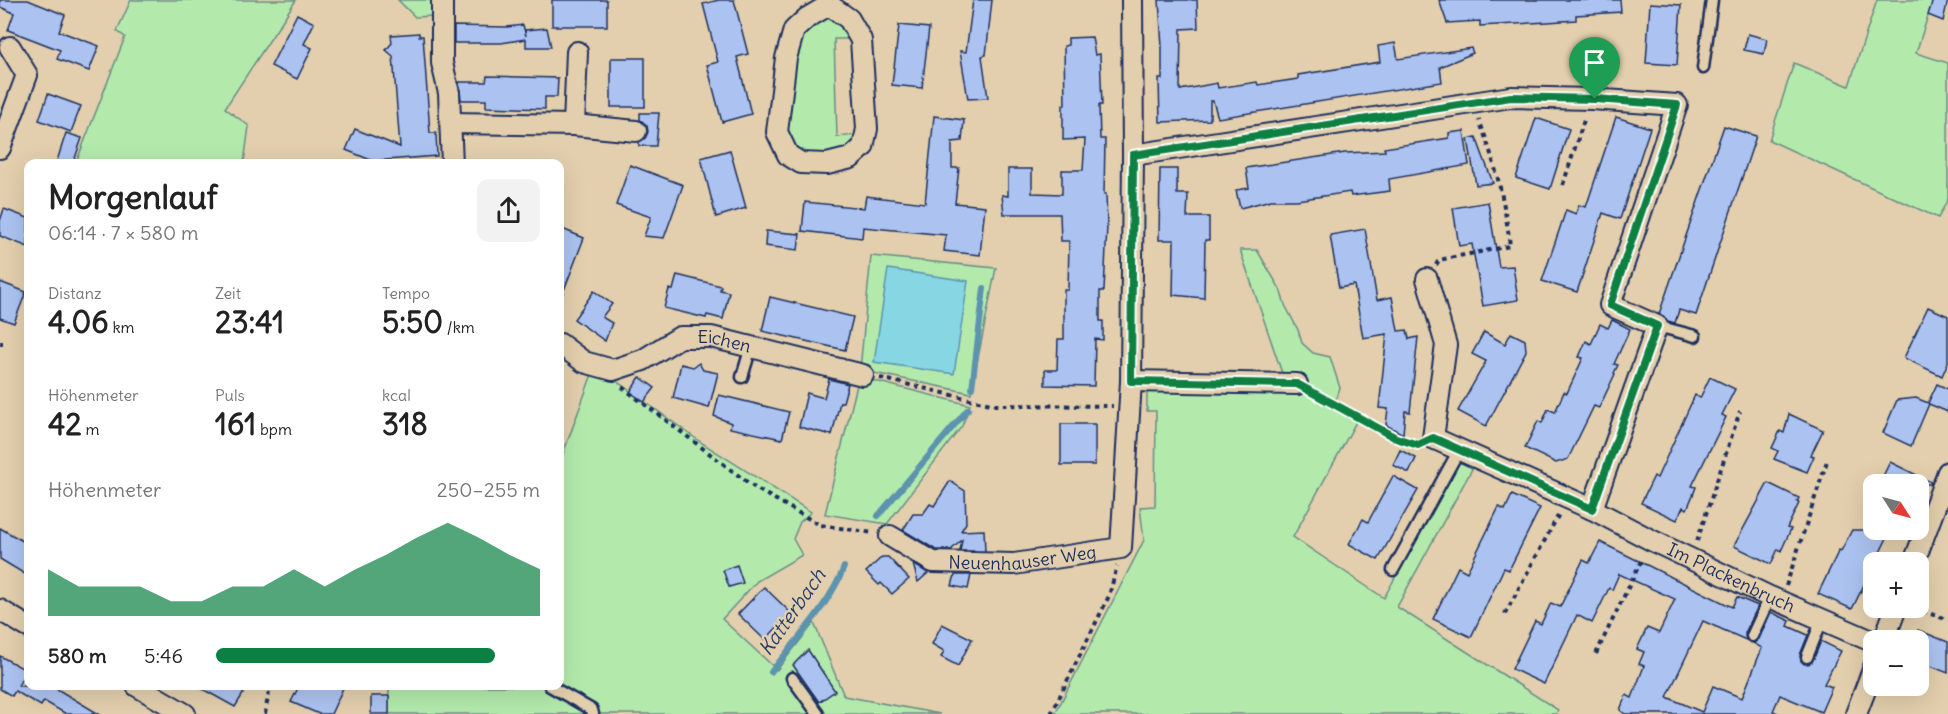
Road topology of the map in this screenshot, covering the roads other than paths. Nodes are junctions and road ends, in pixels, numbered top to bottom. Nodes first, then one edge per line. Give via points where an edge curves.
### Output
1 (442, 0) edge
2 (1131, 0) edge
3 (1712, 0) edge
4 (829, 3) edge
5 (10, 47) dead end
6 (577, 52) dead end
7 (1703, 68) dead end
8 (451, 123) junction
9 (574, 125) junction
10 (636, 131) dead end
11 (0, 148) edge
12 (1133, 155) junction
13 (452, 159) edge
14 (1427, 279) road end
15 (1657, 326) junction
16 (1695, 336) dead end
17 (564, 347) edge
18 (751, 347) junction
19 (863, 375) road end
20 (742, 377) dead end
21 (1131, 381) junction
22 (1297, 384) road end
23 (1459, 450) junction
24 (1948, 472) edge
25 (1592, 509) junction
26 (890, 536) road end
27 (1918, 552) edge
28 (1393, 570) dead end
29 (1775, 600) junction
30 (0, 610) edge
31 (1822, 620) junction
32 (24, 625) edge
33 (1752, 636) dead end
34 (1863, 637) edge
35 (1807, 657) dead end
36 (792, 678) dead end
37 (144, 690) edge
38 (557, 690) edge
39 (1863, 696) edge
40 (185, 714) edge
41 (593, 714) edge
42 (818, 714) edge
43 (1856, 714) edge

1 - 8 street via 442,63
2 - 12 street, Neuenhauser Weg
3 - 7 lane
4 - 4 street via 794,30 786,58 777,132 788,155 801,163 827,164 851,158 863,147 867,129 861,40 849,19
5 - 11 street via 27,75
6 - 9 street
8 - 9 street
8 - 13 street
9 - 10 street
12 - 15 street via 1511,97 1677,105 1610,305
12 - 21 street, Neuenhauser Weg
14 - 23 street, Im Plackenbruch via 1446,345 1433,438
15 - 16 lane
15 - 25 street
17 - 18 street, Eichen via 584,362 613,370 643,360 680,338 711,337
18 - 19 street, Eichen
18 - 20 lane
21 - 22 street
21 - 26 street, Neuenhauser Weg via 1121,548 1014,564 933,562
23 - 25 street, Im Plackenbruch
23 - 28 lane
24 - 27 street
25 - 29 street, Im Plackenbruch
29 - 31 street, Im Plackenbruch
29 - 33 lane
30 - 32 street
31 - 34 street, Im Plackenbruch
31 - 35 lane
36 - 42 lane
37 - 40 street
38 - 41 lane
39 - 43 street

